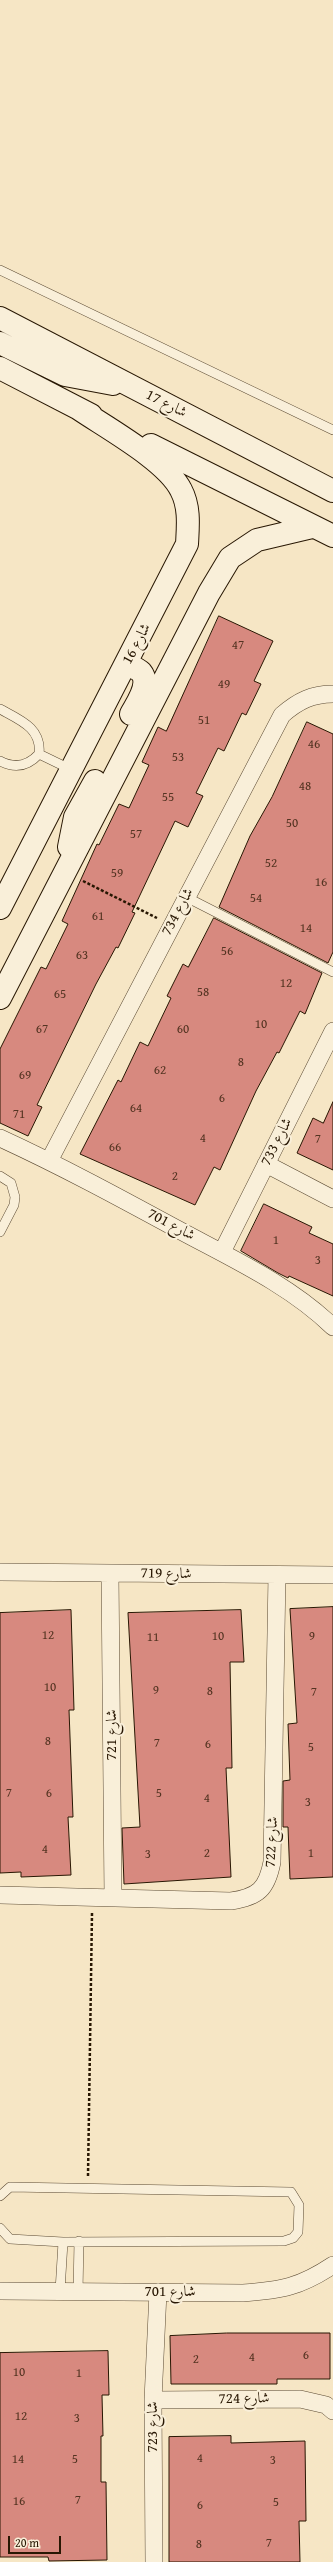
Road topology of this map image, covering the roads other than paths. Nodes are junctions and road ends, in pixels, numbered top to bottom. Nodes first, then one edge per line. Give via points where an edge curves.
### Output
1 (0, 270) edge
2 (0, 318) edge
3 (0, 343) edge
4 (0, 368) edge
5 (136, 388) junction
6 (79, 409) junction
7 (333, 430) edge
8 (333, 491) edge
9 (312, 527) junction
10 (333, 536) edge
11 (127, 664) junction
12 (333, 694) edge
13 (0, 709) edge
14 (39, 754) junction
15 (0, 761) edge
16 (72, 770) junction
17 (64, 873) junction
18 (186, 897) junction
19 (0, 908) edge
20 (333, 972) edge
21 (0, 998) edge
22 (333, 1031) edge
23 (0, 1138) edge
24 (48, 1161) junction
25 (266, 1164) junction
26 (0, 1176) edge
27 (333, 1199) edge
28 (0, 1232) edge
29 (222, 1252) junction
30 (333, 1327) edge
31 (0, 1572) edge
32 (110, 1574) junction
33 (277, 1575) junction
34 (333, 1575) edge
35 (0, 1895) edge
36 (113, 1897) junction
37 (0, 2196) edge
38 (0, 2228) edge
39 (63, 2242) junction
40 (79, 2242) junction
41 (333, 2265) edge
42 (0, 2291) edge
43 (60, 2292) junction
44 (78, 2292) junction
45 (158, 2292) junction
46 (153, 2400) junction
47 (333, 2411) edge
48 (154, 2562) edge

1 - 7 lane
2 - 5 street, شارع 17
3 - 5 street via 65,375
4 - 6 street
5 - 8 street, شارع 17
6 - 9 street
6 - 11 street, شارع 16 via 167,470 181,490 189,516 188,544
9 - 10 street
9 - 17 street via 257,540 230,558 209,593
11 - 16 street, شارع 16
11 - 17 street via 141,672 144,683 141,695 75,817
12 - 18 street, شارع 734 via 311,696 293,705 282,715
13 - 14 lane via 33,730 39,741
14 - 15 lane via 32,762 24,765 15,766
14 - 16 lane
16 - 19 street, شارع 16
17 - 21 street
18 - 20 lane
18 - 24 street, شارع 734
22 - 25 street, شارع 733
23 - 24 street, شارع 701
24 - 29 street, شارع 701
25 - 27 street
25 - 29 street, شارع 733
26 - 28 lane via 11,1183 15,1197
29 - 30 street, شارع 701 via 286,1290 318,1312
31 - 32 street, شارع 719
32 - 33 street, شارع 719
32 - 36 street, شارع 721
33 - 34 street, شارع 719
33 - 36 street, شارع 722 via 272,1862 269,1880 260,1891 247,1898 231,1901
35 - 36 street, شارع 722
37 - 40 lane via 10,2187 291,2192 298,2205 298,2232 293,2238 284,2241
38 - 39 lane via 10,2239
39 - 40 lane
39 - 43 lane
40 - 44 lane
41 - 45 street, شارع 701 via 310,2280 279,2290
42 - 43 street, شارع 701
43 - 44 street, شارع 701
44 - 45 street, شارع 701
45 - 46 street, شارع 723
46 - 47 street, شارع 724 via 300,2399 326,2405
46 - 48 street, شارع 723

